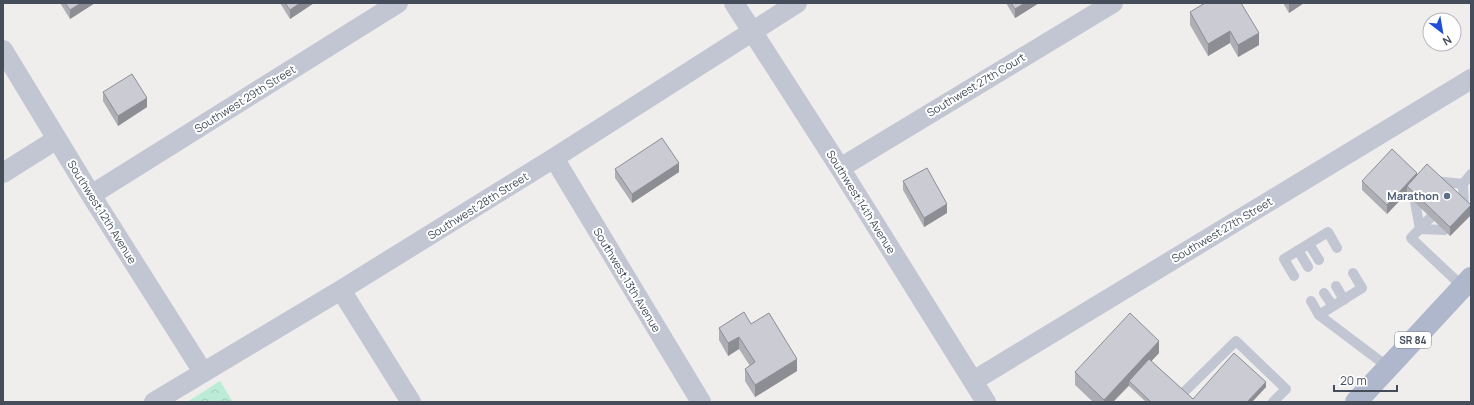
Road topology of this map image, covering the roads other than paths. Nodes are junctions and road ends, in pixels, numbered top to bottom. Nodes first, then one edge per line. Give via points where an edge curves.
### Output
1 (398, 3) edge
2 (734, 3) edge
3 (798, 3) edge
4 (1113, 3) edge
5 (751, 32) junction
6 (3, 50) edge
7 (1471, 79) edge
8 (57, 139) junction
9 (554, 158) junction
10 (840, 168) junction
11 (3, 173) edge
12 (1468, 179) edge
13 (1435, 181) edge
14 (1455, 192) edge
15 (91, 195) junction
16 (1415, 202) edge
17 (1464, 208) edge
18 (1430, 217) edge
19 (1420, 229) junction
20 (1444, 230) edge
21 (1309, 244) junction
22 (1337, 248) dead end
23 (1298, 250) junction
24 (1319, 260) dead end
25 (1308, 267) dead end
26 (1353, 273) dead end
27 (1294, 276) dead end
28 (1467, 283) edge
29 (1336, 286) dead end
30 (341, 290) junction
31 (1324, 293) dead end
32 (1344, 300) junction
33 (1311, 301) dead end
34 (1333, 306) junction
35 (1318, 315) junction
36 (1388, 367) junction
37 (203, 372) junction
38 (973, 381) junction
39 (1192, 385) junction
40 (1200, 393) edge
41 (1181, 395) edge
42 (154, 402) edge
43 (411, 402) edge
44 (701, 402) edge
45 (986, 402) edge
46 (1273, 402) edge
47 (1356, 402) edge

1 - 15 street, Southwest 29th Street
2 - 5 street, Southwest 14th Avenue
3 - 5 street, Southwest 28th Street
4 - 10 street, Southwest 27th Court
5 - 9 street, Southwest 28th Street
5 - 10 street, Southwest 14th Avenue
6 - 8 street, Southwest 12th Avenue
7 - 38 street, Southwest 27th Street
8 - 11 street
8 - 15 street, Southwest 12th Avenue
9 - 30 street, Southwest 28th Street
9 - 44 street, Southwest 13th Avenue
10 - 38 street, Southwest 14th Avenue
12 - 13 lane
12 - 14 lane
12 - 17 lane
15 - 37 street, Southwest 12th Avenue
16 - 19 lane
18 - 19 lane
19 - 20 lane
19 - 28 lane via 1411,238
21 - 22 lane via 1328,232
21 - 23 lane
21 - 24 lane
23 - 25 lane
23 - 27 lane via 1284,259
26 - 32 lane via 1362,288
28 - 36 main road, SR 84
29 - 32 lane
30 - 37 street, Southwest 28th Street
30 - 43 street
31 - 34 lane
32 - 34 lane
33 - 35 lane
34 - 35 lane
35 - 36 lane
36 - 47 main road, SR 84
37 - 42 street, Southwest 28th Street
38 - 45 street, Southwest 14th Avenue
39 - 40 lane
39 - 41 lane
39 - 46 lane via 1212,372 1236,341 1286,389

